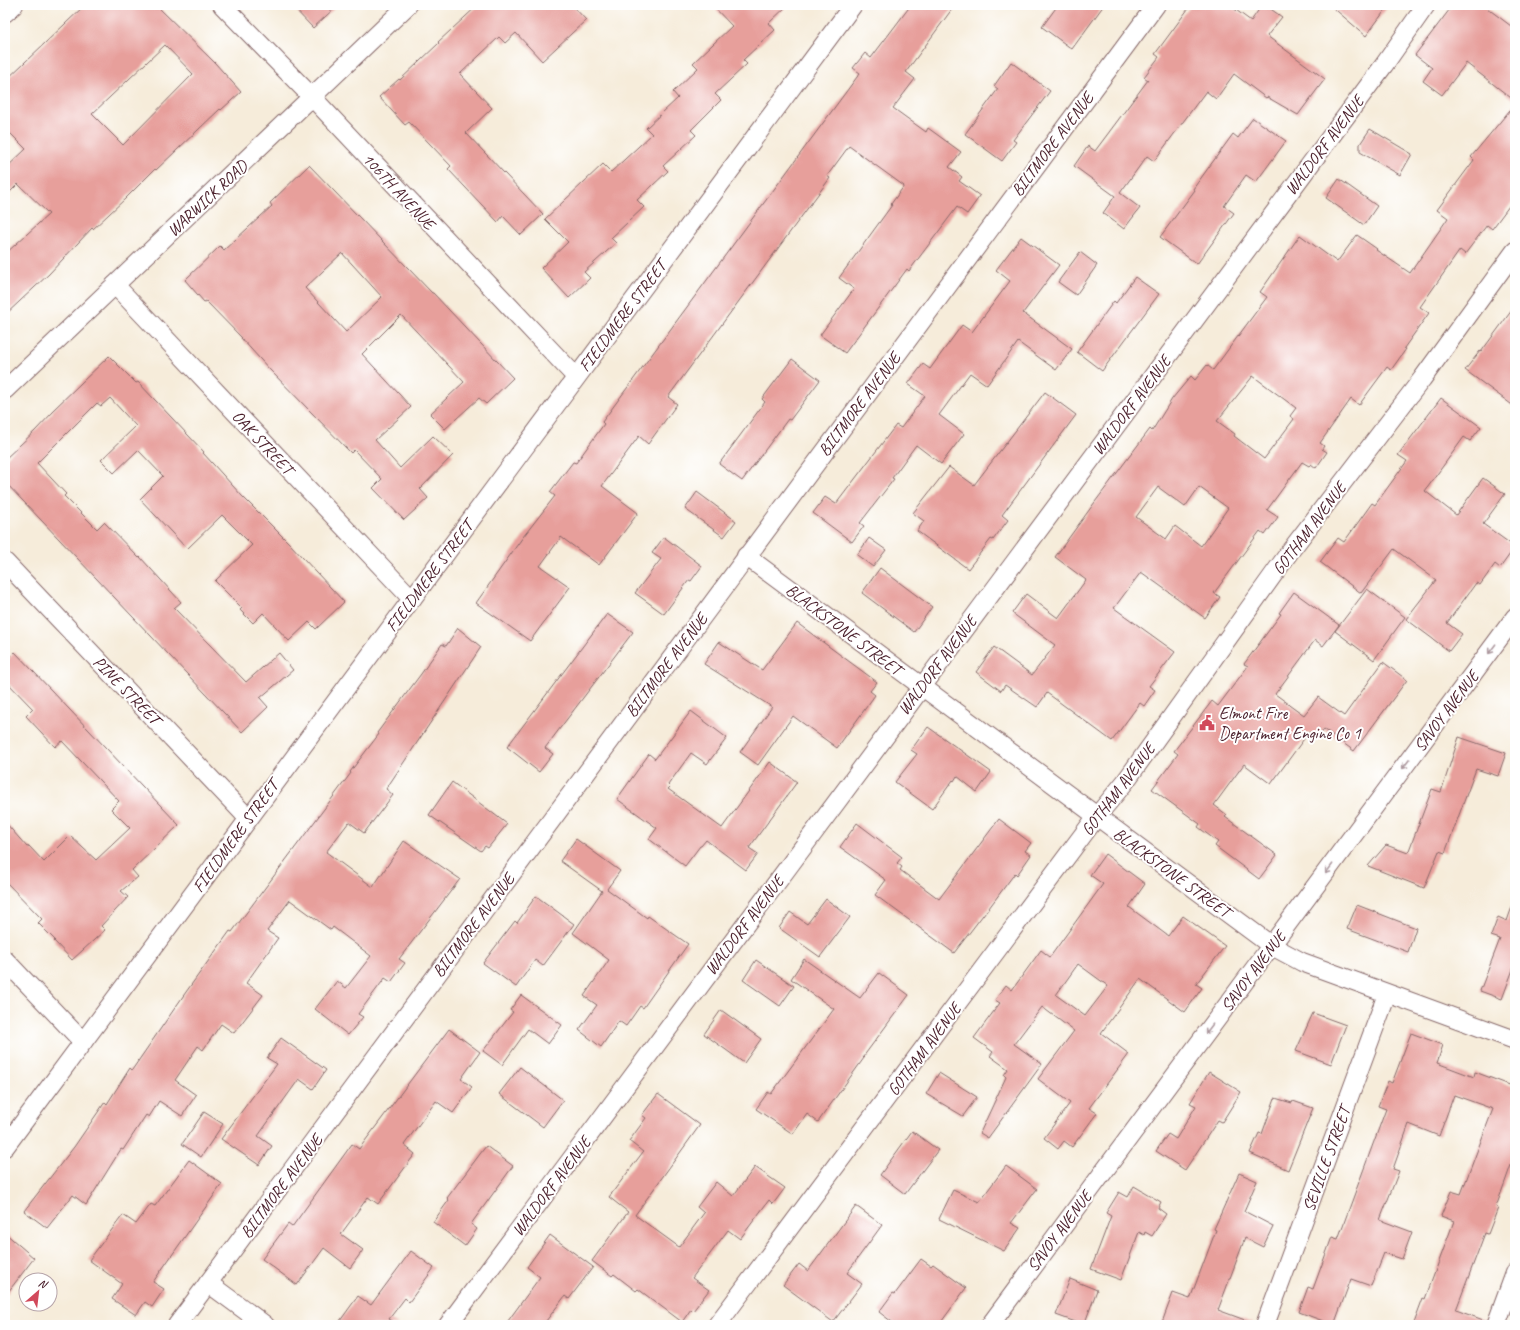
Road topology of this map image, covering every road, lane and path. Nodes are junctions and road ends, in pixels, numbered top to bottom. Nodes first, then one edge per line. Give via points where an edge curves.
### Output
1 (14, 5) edge
2 (222, 5) edge
3 (408, 5) edge
4 (853, 5) edge
5 (1156, 5) edge
6 (1426, 5) edge
7 (5, 13) edge
8 (312, 97) junction
9 (1515, 252) edge
10 (115, 285) junction
11 (576, 377) junction
12 (5, 390) edge
13 (746, 556) junction
14 (5, 562) edge
15 (412, 599) junction
16 (1515, 617) edge
17 (921, 686) junction
18 (1097, 816) junction
19 (248, 818) junction
20 (1272, 946) junction
21 (5, 960) edge
22 (1387, 994) junction
23 (1515, 1040) edge
24 (83, 1042) junction
25 (5, 1147) edge
26 (1515, 1273) edge
27 (208, 1283) junction
28 (177, 1325) edge
29 (265, 1325) edge
30 (448, 1325) edge
31 (717, 1325) edge
32 (990, 1325) edge
33 (1265, 1325) edge
34 (1496, 1325) edge

1 - 7 street
2 - 8 street, 106TH AVENUE
3 - 8 street, WARWICK ROAD
4 - 11 street, FIELDMERE STREET
5 - 13 street, BILTMORE AVENUE
6 - 17 street, WALDORF AVENUE via 1384,65
8 - 10 street, WARWICK ROAD
8 - 11 street, 106TH AVENUE
9 - 18 street, GOTHAM AVENUE via 1291,550 1125,782
10 - 12 street, WARWICK ROAD
10 - 15 street, OAK STREET
11 - 15 street, FIELDMERE STREET
13 - 17 street, BLACKSTONE STREET
13 - 27 street, BILTMORE AVENUE
14 - 19 street, PINE STREET
15 - 19 street, FIELDMERE STREET
16 -> 20 street, SAVOY AVENUE
17 - 18 street, BLACKSTONE STREET
17 - 30 street, WALDORF AVENUE
18 - 20 street, BLACKSTONE STREET
18 - 31 street, GOTHAM AVENUE
19 - 24 street, FIELDMERE STREET
20 - 22 street, BLACKSTONE STREET via 1302,962
20 -> 32 street, SAVOY AVENUE
21 - 24 street
22 - 23 street, BLACKSTONE STREET
22 - 33 street, SEVILLE STREET
24 - 25 street, FIELDMERE STREET
26 - 34 street
27 - 28 street, BILTMORE AVENUE
27 - 29 street

